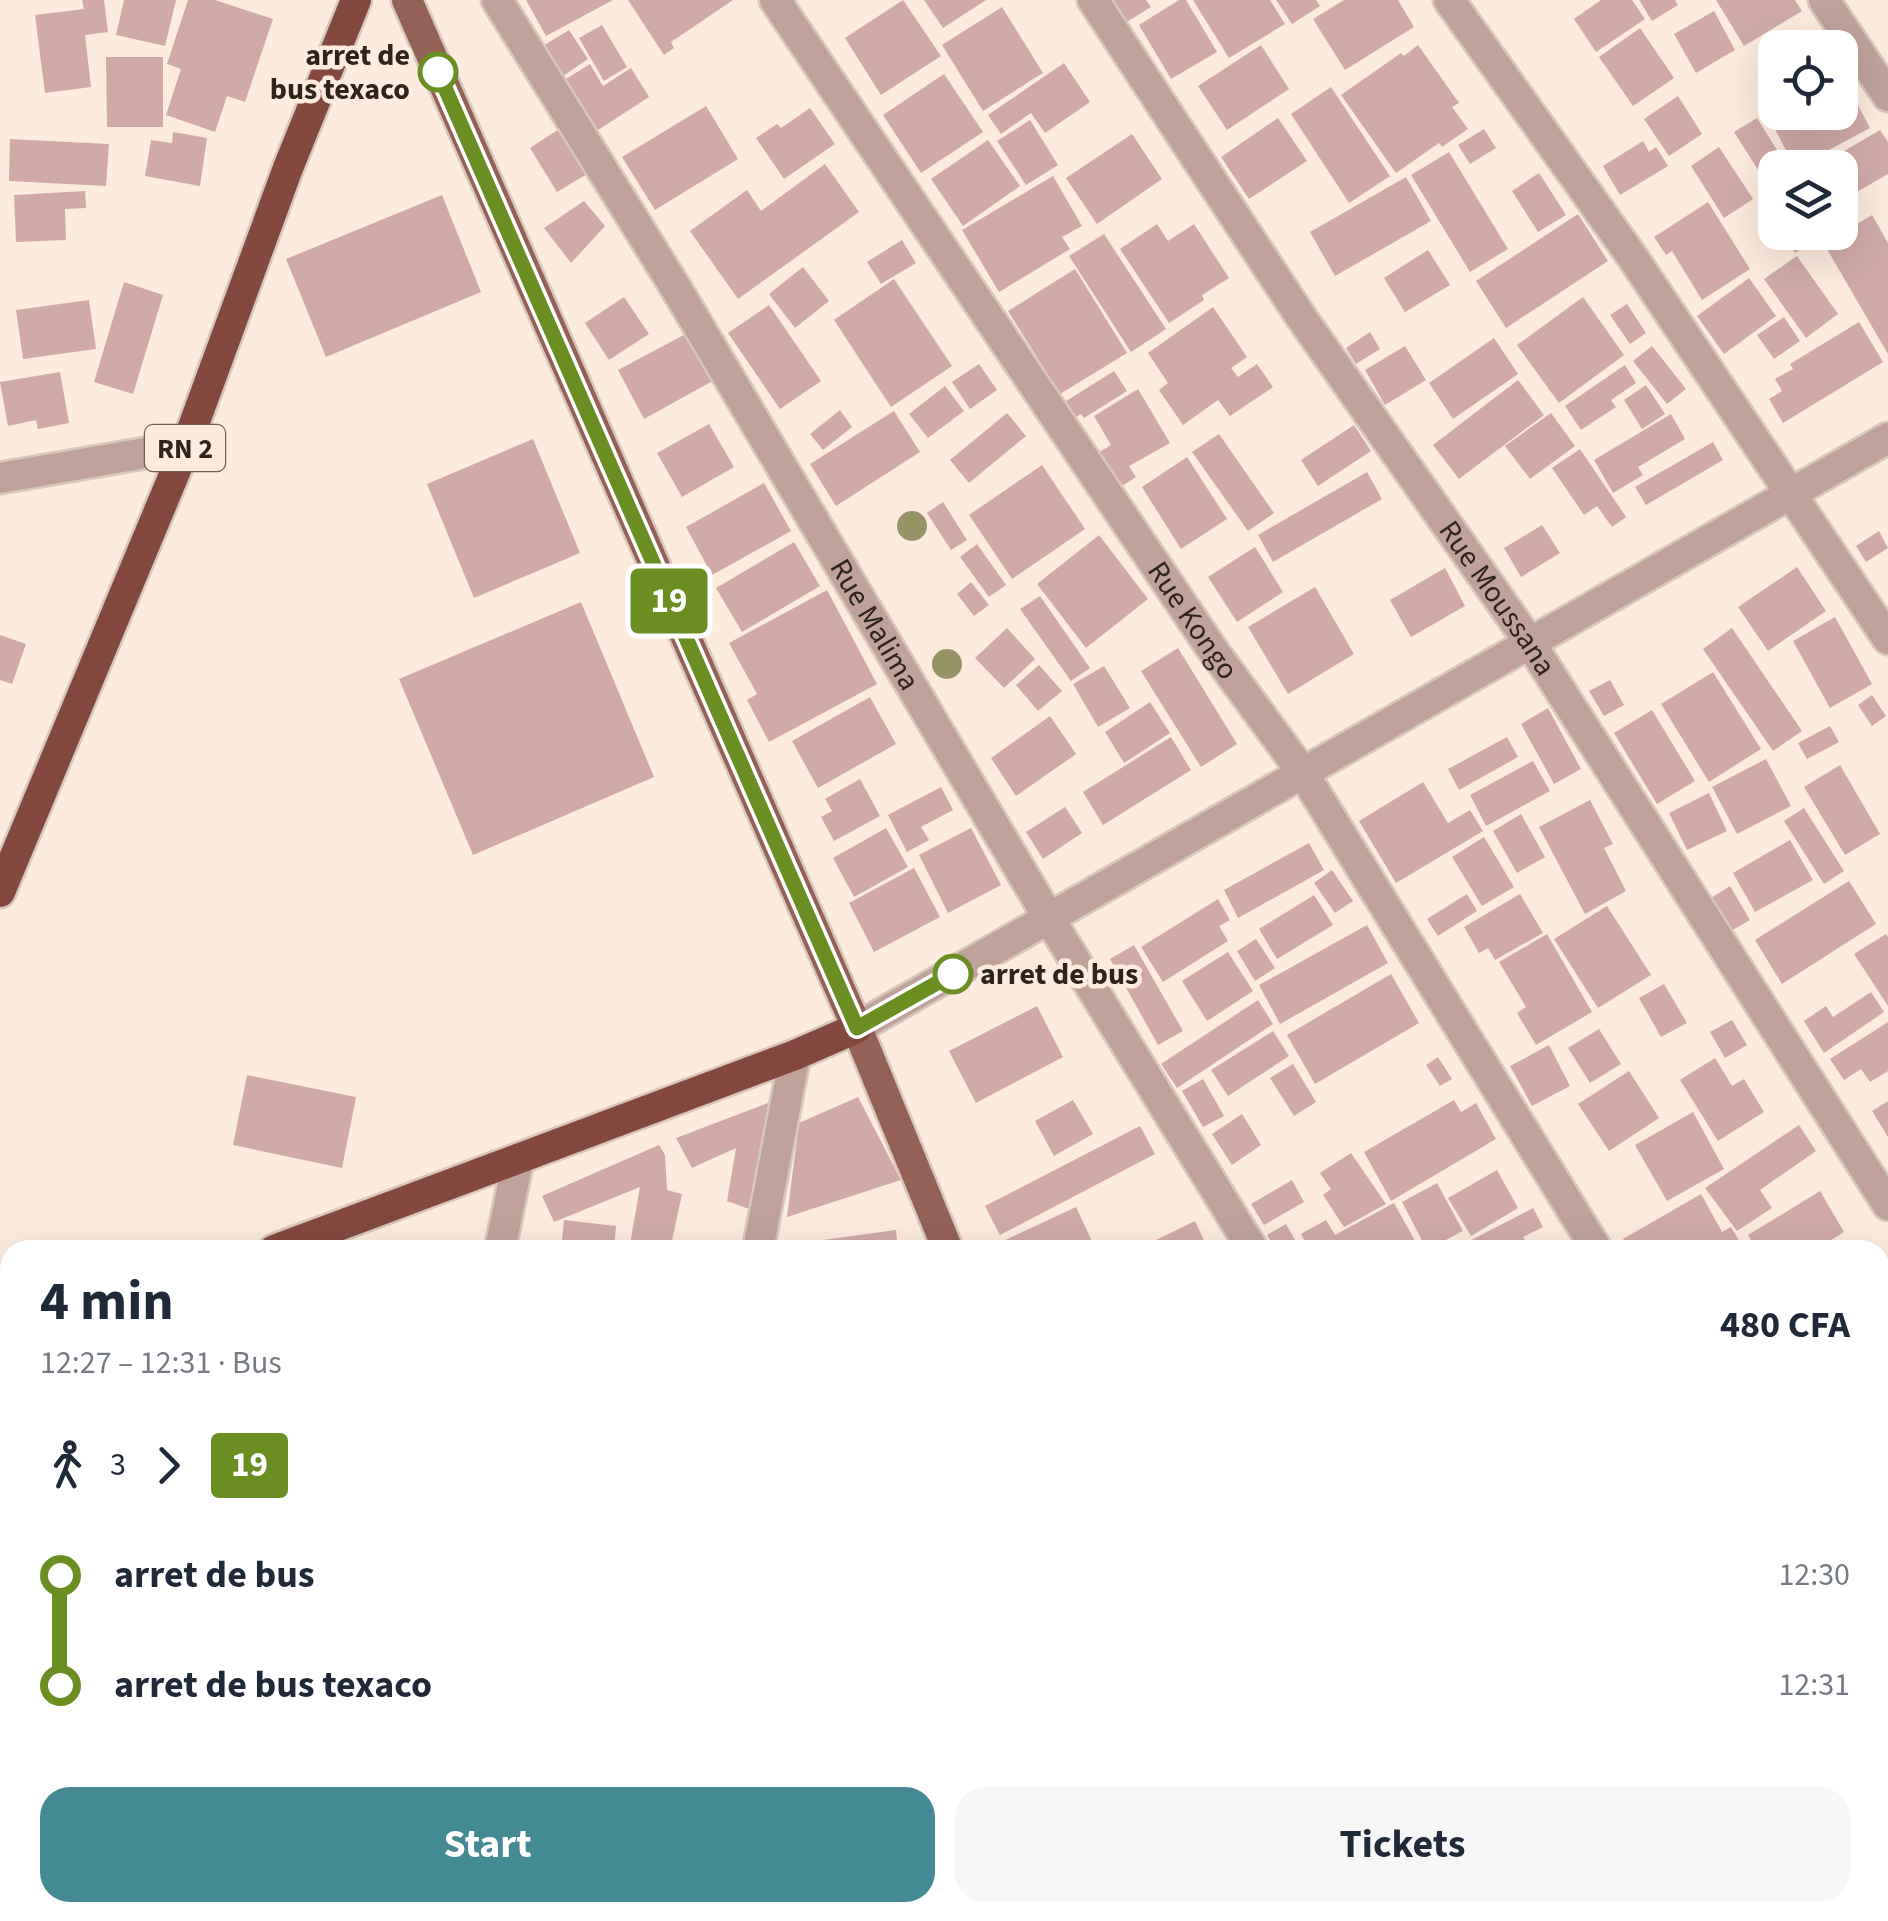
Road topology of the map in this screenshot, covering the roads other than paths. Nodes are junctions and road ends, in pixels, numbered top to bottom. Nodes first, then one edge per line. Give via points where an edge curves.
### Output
1 (356, 0) edge
2 (407, 0) edge
3 (497, 0) edge
4 (775, 0) edge
5 (1093, 0) edge
6 (1449, 0) edge
7 (1824, 0) edge
8 (1888, 96) edge
9 (1888, 438) edge
10 (186, 446) junction
11 (0, 478) edge
12 (1792, 492) junction
13 (1888, 639) edge
14 (1530, 643) junction
15 (1304, 773) junction
16 (0, 892) edge
17 (1050, 920) junction
18 (857, 1028) junction
19 (795, 1055) junction
20 (518, 1160) junction
21 (1888, 1204) edge
22 (301, 1240) edge
23 (502, 1240) edge
24 (760, 1240) edge
25 (944, 1240) edge
26 (1248, 1240) edge
27 (1591, 1240) edge

1 - 10 highway, RN 2
2 - 18 main road
3 - 17 street, Rue Malima
4 - 15 street, Rue Kongo via 1212,649
5 - 14 street, Rue Moussana via 1300,317
6 - 12 street
7 - 8 street
9 - 12 street
10 - 11 street
10 - 16 highway, RN 2
12 - 13 street
12 - 14 street
14 - 15 street
14 - 21 street, Rue Moussana
15 - 17 street
15 - 27 street, Rue Kongo
17 - 18 street
17 - 26 street, Rue Malima
18 - 19 highway
18 - 25 main road
19 - 20 highway
19 - 24 street
20 - 22 highway
20 - 23 street

